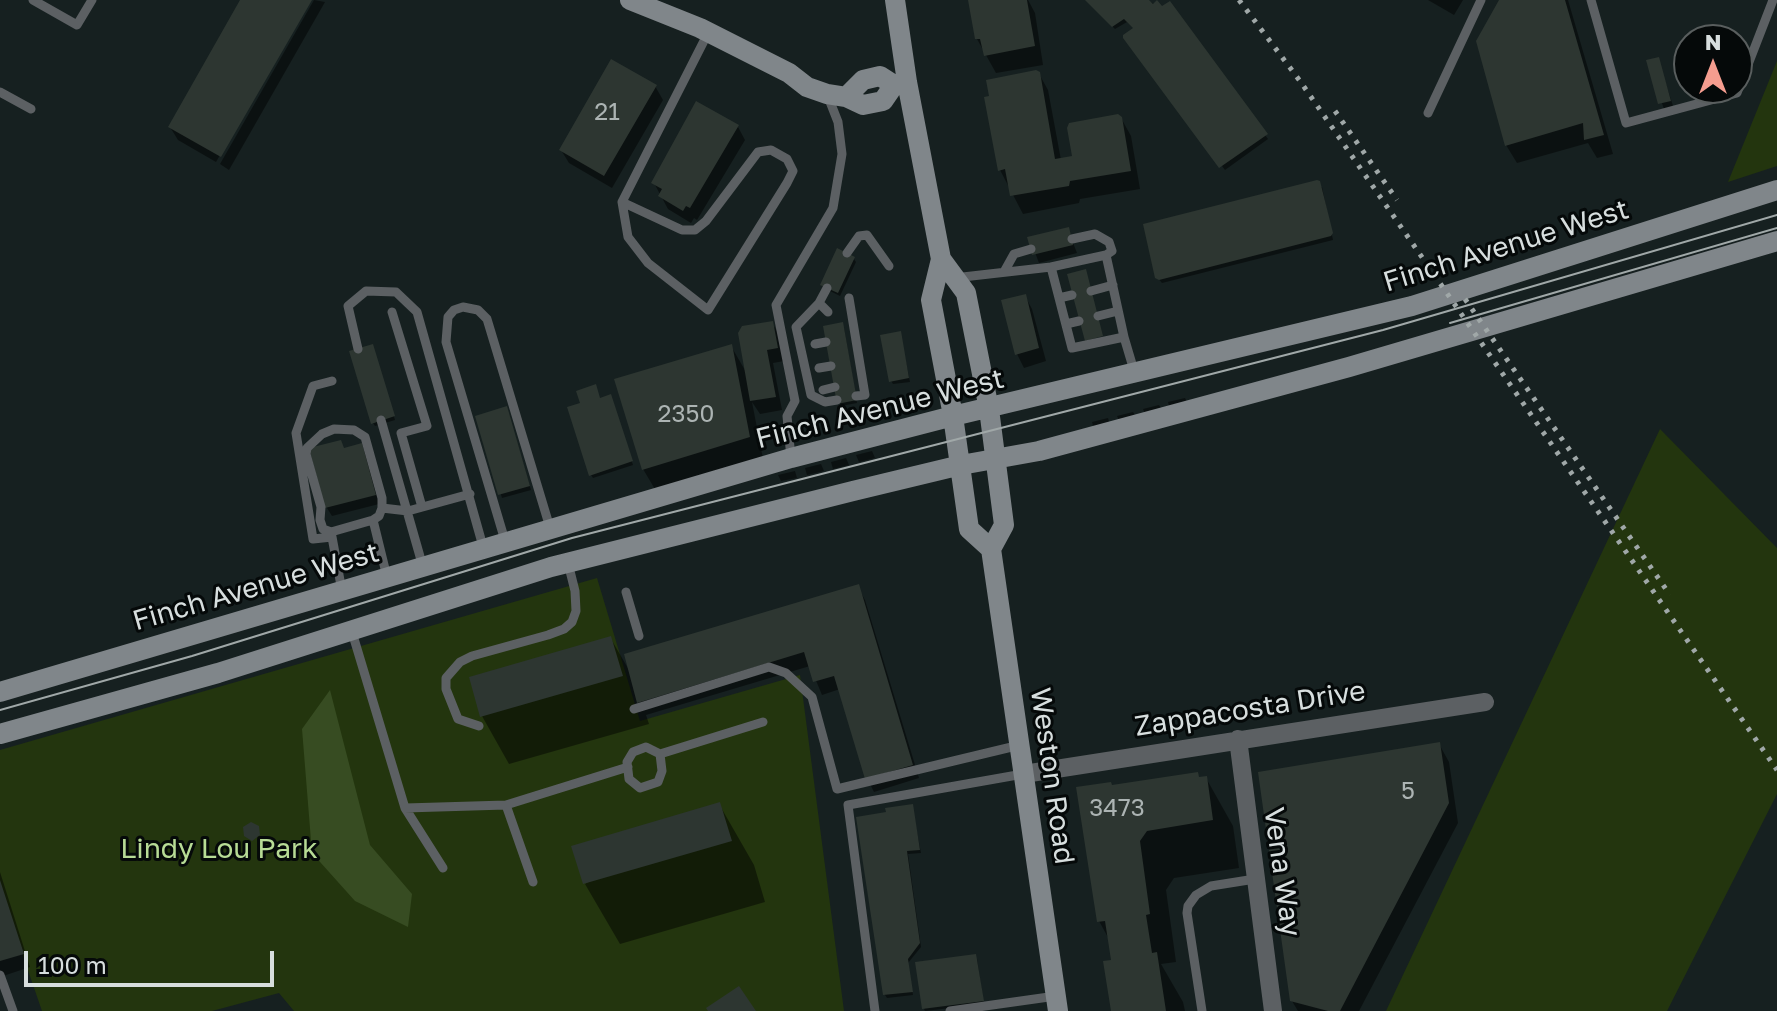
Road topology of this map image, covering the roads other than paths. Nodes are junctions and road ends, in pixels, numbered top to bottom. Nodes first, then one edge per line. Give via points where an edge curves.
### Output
1 (33, 0) edge
2 (92, 0) edge
3 (630, 0) edge
4 (895, 0) edge
5 (1481, 0) edge
6 (1591, 0) edge
7 (1773, 0) edge
8 (708, 33) junction
9 (901, 84) junction
10 (0, 92) edge
11 (837, 96) junction
12 (31, 109) dead end
13 (1428, 113) dead end
14 (1777, 190) edge
15 (622, 202) junction
16 (1072, 239) dead end
17 (1777, 241) edge
18 (1031, 249) dead end
19 (847, 253) dead end
20 (1106, 255) junction
21 (941, 259) junction
22 (889, 266) dead end
23 (1051, 267) junction
24 (1004, 272) junction
25 (954, 278) junction
26 (1113, 285) junction
27 (827, 288) dead end
28 (1091, 291) dead end
29 (1072, 295) dead end
30 (849, 298) dead end
31 (1059, 298) junction
32 (819, 303) junction
33 (1118, 311) junction
34 (392, 312) dead end
35 (828, 312) dead end
36 (1098, 316) dead end
37 (1079, 321) dead end
38 (1066, 324) junction
39 (1124, 337) junction
40 (826, 342) dead end
41 (815, 344) dead end
42 (358, 349) dead end
43 (831, 366) dead end
44 (819, 368) dead end
45 (1135, 374) junction
46 (332, 381) dead end
47 (835, 387) dead end
48 (823, 390) dead end
49 (856, 396) dead end
50 (837, 400) dead end
51 (989, 409) junction
52 (953, 416) junction
53 (381, 420) dead end
54 (791, 458) junction
55 (995, 460) junction
56 (961, 465) junction
57 (470, 494) junction
58 (422, 507) junction
59 (382, 508) junction
60 (408, 511) junction
61 (373, 520) junction
62 (551, 531) junction
63 (331, 534) junction
64 (506, 544) junction
65 (991, 549) junction
66 (484, 550) junction
67 (568, 563) junction
68 (423, 567) junction
69 (387, 577) junction
70 (342, 591) junction
71 (626, 592) dead end
72 (352, 632) junction
73 (639, 636) dead end
74 (0, 692) edge
75 (1485, 702) dead end
76 (634, 709) dead end
77 (763, 722) dead end
78 (479, 726) dead end
79 (0, 734) edge
80 (1238, 739) junction
81 (1020, 745) junction
82 (660, 754) junction
83 (628, 767) junction
84 (1024, 774) junction
85 (506, 805) junction
86 (405, 808) junction
87 (443, 868) dead end
88 (1255, 879) junction
89 (533, 882) dead end
90 (0, 975) edge
91 (1057, 1004) edge
92 (13, 1011) edge
93 (875, 1011) edge
94 (950, 1011) edge
95 (1202, 1011) edge
96 (1273, 1011) edge

1 - 2 lane via 77,25
3 - 8 main road
4 - 9 main road, Weston Road
5 - 13 lane
6 - 7 lane via 1626,123 1737,93
8 - 11 main road via 807,87
8 - 15 lane
9 - 11 main road via 880,76
9 - 21 main road, Weston Road
10 - 12 lane
11 - 54 lane via 842,154 833,208 776,305 795,401 787,416
14 - 45 main road, Finch Avenue West via 1412,306
15 - 15 lane via 682,230 695,230 758,152 771,150 787,159 793,171 708,310 648,263 628,237
16 - 20 lane via 1102,237 1112,247
17 - 55 main road via 1349,367
18 - 24 lane via 1014,254
19 - 22 lane via 859,236 867,235
20 - 23 lane
20 - 26 lane
21 - 25 main road, Weston Road
21 - 52 main road, Weston Road via 931,300
23 - 24 lane
23 - 31 lane
24 - 25 lane
25 - 51 main road, Weston Road via 966,293
26 - 28 lane
26 - 33 lane
27 - 32 lane
29 - 31 lane
30 - 49 lane via 850,337 858,384 865,395
31 - 38 lane
32 - 35 lane
32 - 50 lane via 796,327 811,395 825,402
33 - 36 lane
33 - 39 lane
34 - 58 lane via 427,426 401,433
37 - 38 lane
38 - 39 lane via 1072,348
39 - 45 lane
40 - 41 lane
42 - 57 lane via 348,306 366,291 396,292 417,312
43 - 44 lane
45 - 51 main road, Finch Avenue West
46 - 63 lane via 313,386 296,433 313,539
47 - 48 lane
51 - 52 main road, Finch Avenue West
51 - 55 main road, Weston Road
52 - 54 main road, Finch Avenue West
52 - 56 main road, Weston Road
53 - 60 lane
54 - 62 main road, Finch Avenue West
55 - 56 main road
55 - 65 main road, Weston Road via 1004,525
56 - 65 main road, Weston Road via 969,529
56 - 67 main road
57 - 58 lane
57 - 66 lane
58 - 60 lane
59 - 60 lane
59 - 61 lane
59 - 63 lane via 365,437 354,430 322,434 306,454 320,520
60 - 68 lane
61 - 63 lane
61 - 69 lane
62 - 64 main road, Finch Avenue West
62 - 64 lane via 487,319 472,308 454,310 445,325 446,342
63 - 70 lane
64 - 66 main road, Finch Avenue West
65 - 81 main road, Weston Road
66 - 68 main road, Finch Avenue West
67 - 72 main road
67 - 78 lane via 576,611 572,622 548,635 472,656 446,678 458,719
68 - 69 main road, Finch Avenue West
69 - 70 main road, Finch Avenue West
70 - 74 main road, Finch Avenue West
71 - 73 lane
72 - 79 main road
72 - 86 lane
75 - 80 street, Zappacosta Drive
76 - 81 lane via 769,667 786,673 812,697 837,789
77 - 82 lane
80 - 84 street, Zappacosta Drive
80 - 88 street, Vena Way
81 - 84 main road, Weston Road
82 - 83 lane via 646,747 633,752
82 - 83 lane via 658,782 640,788 629,779
83 - 85 lane
84 - 91 main road, Weston Road
84 - 93 lane via 848,805
85 - 86 lane
85 - 89 lane
86 - 87 lane
88 - 95 lane via 1211,886 1188,906
88 - 96 street, Vena Way
90 - 92 lane
91 - 94 lane

